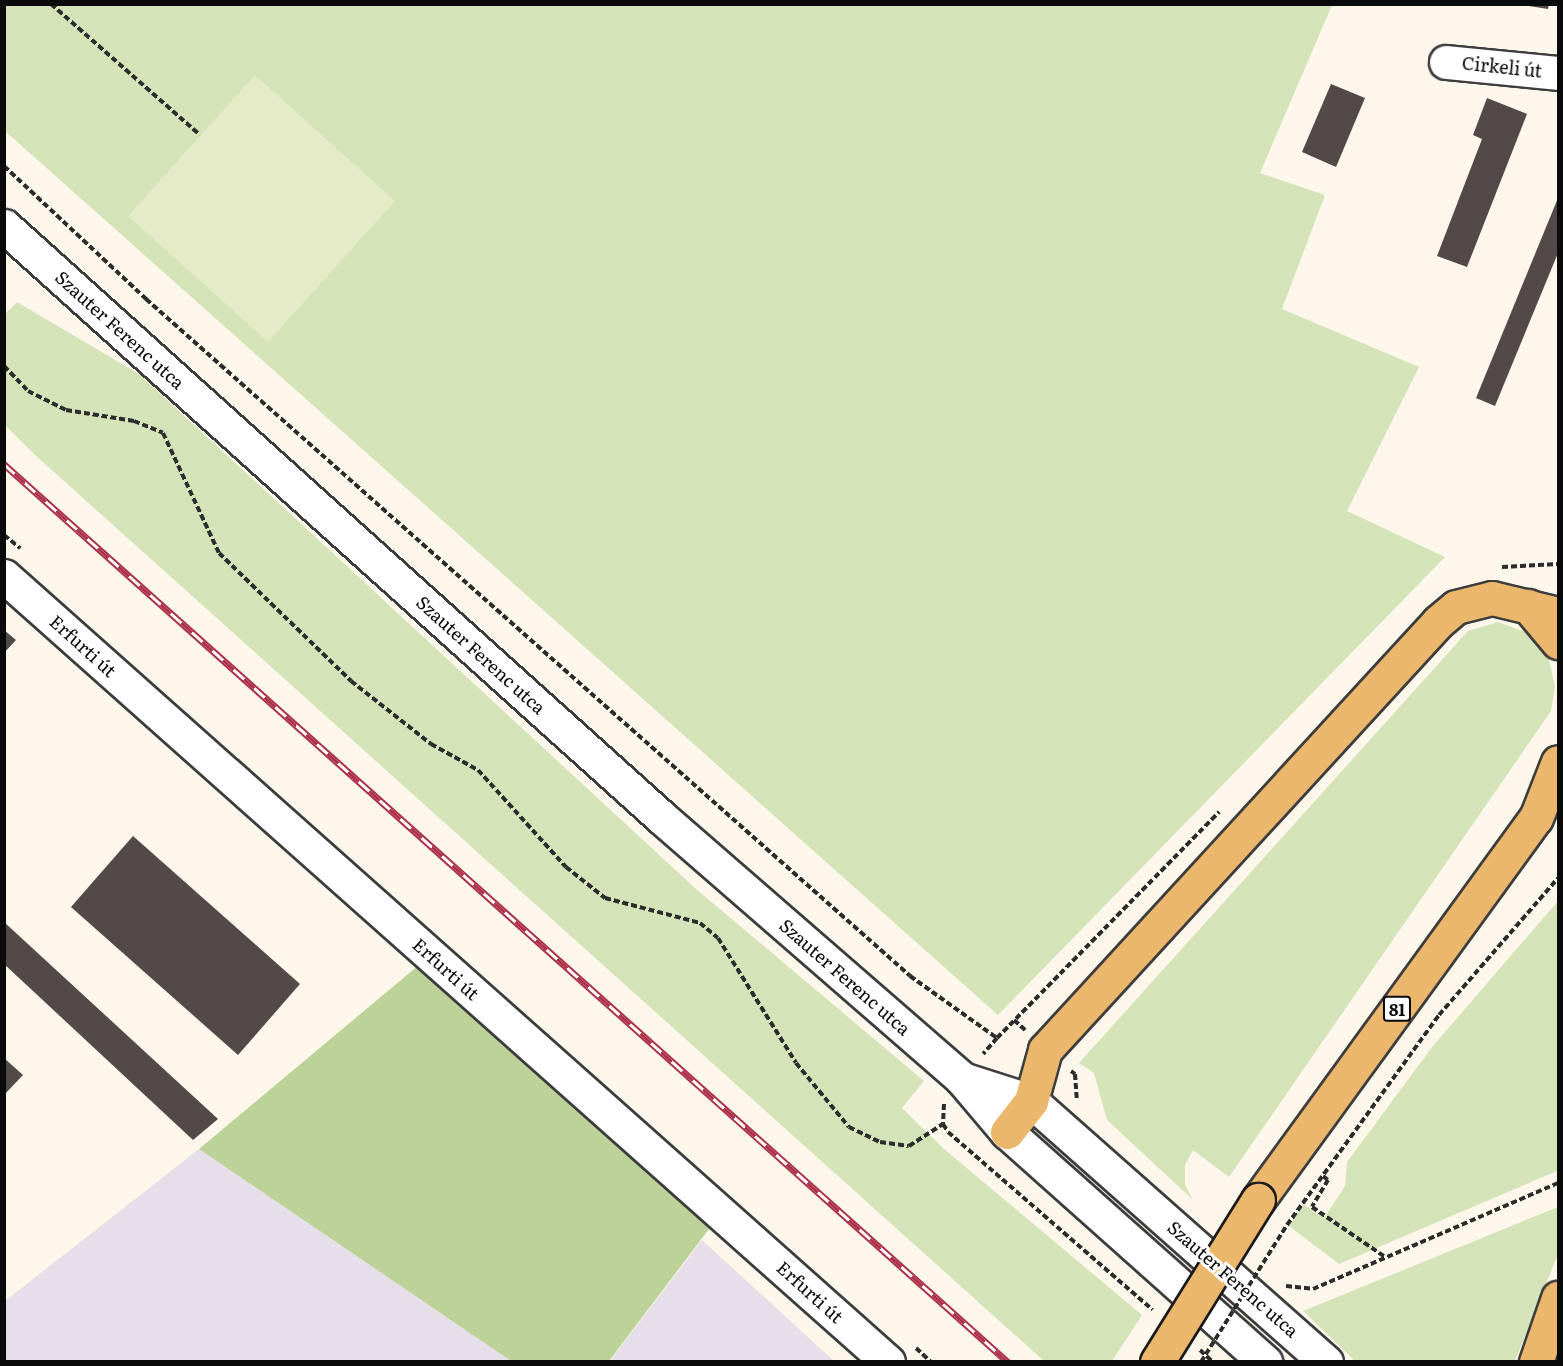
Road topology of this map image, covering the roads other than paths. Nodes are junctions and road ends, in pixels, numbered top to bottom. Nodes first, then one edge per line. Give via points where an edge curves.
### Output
1 (1446, 62) dead end
2 (1558, 73) edge
3 (4, 226) edge
4 (4, 576) edge
5 (1528, 606) junction
6 (1558, 614) edge
7 (1558, 642) edge
8 (1558, 762) edge
9 (1558, 790) edge
10 (1547, 811) edge
11 (962, 1078) junction
12 (1031, 1101) junction
13 (1007, 1132) junction
14 (1558, 1298) edge
15 (888, 1362) edge
16 (1157, 1362) edge
17 (1265, 1362) edge
18 (1326, 1362) edge
19 (1536, 1362) edge

1 - 2 street, Cirkeli út
3 - 11 street, Szauter Ferenc utca via 661,817
4 - 15 street, Erfurti út
5 - 6 main road
5 - 7 main road
5 - 12 main road via 1492,598 1473,600 1456,607 1438,622 1045,1050
8 - 10 main road
9 - 10 main road, 81
10 - 16 main road, 81, bridge via 1258,1200
11 - 12 street, Szauter Ferenc utca
11 - 13 street, Szauter Ferenc utca
12 - 13 main road
12 - 18 street, Szauter Ferenc utca
13 - 17 street, Szauter Ferenc utca
14 - 19 main road

